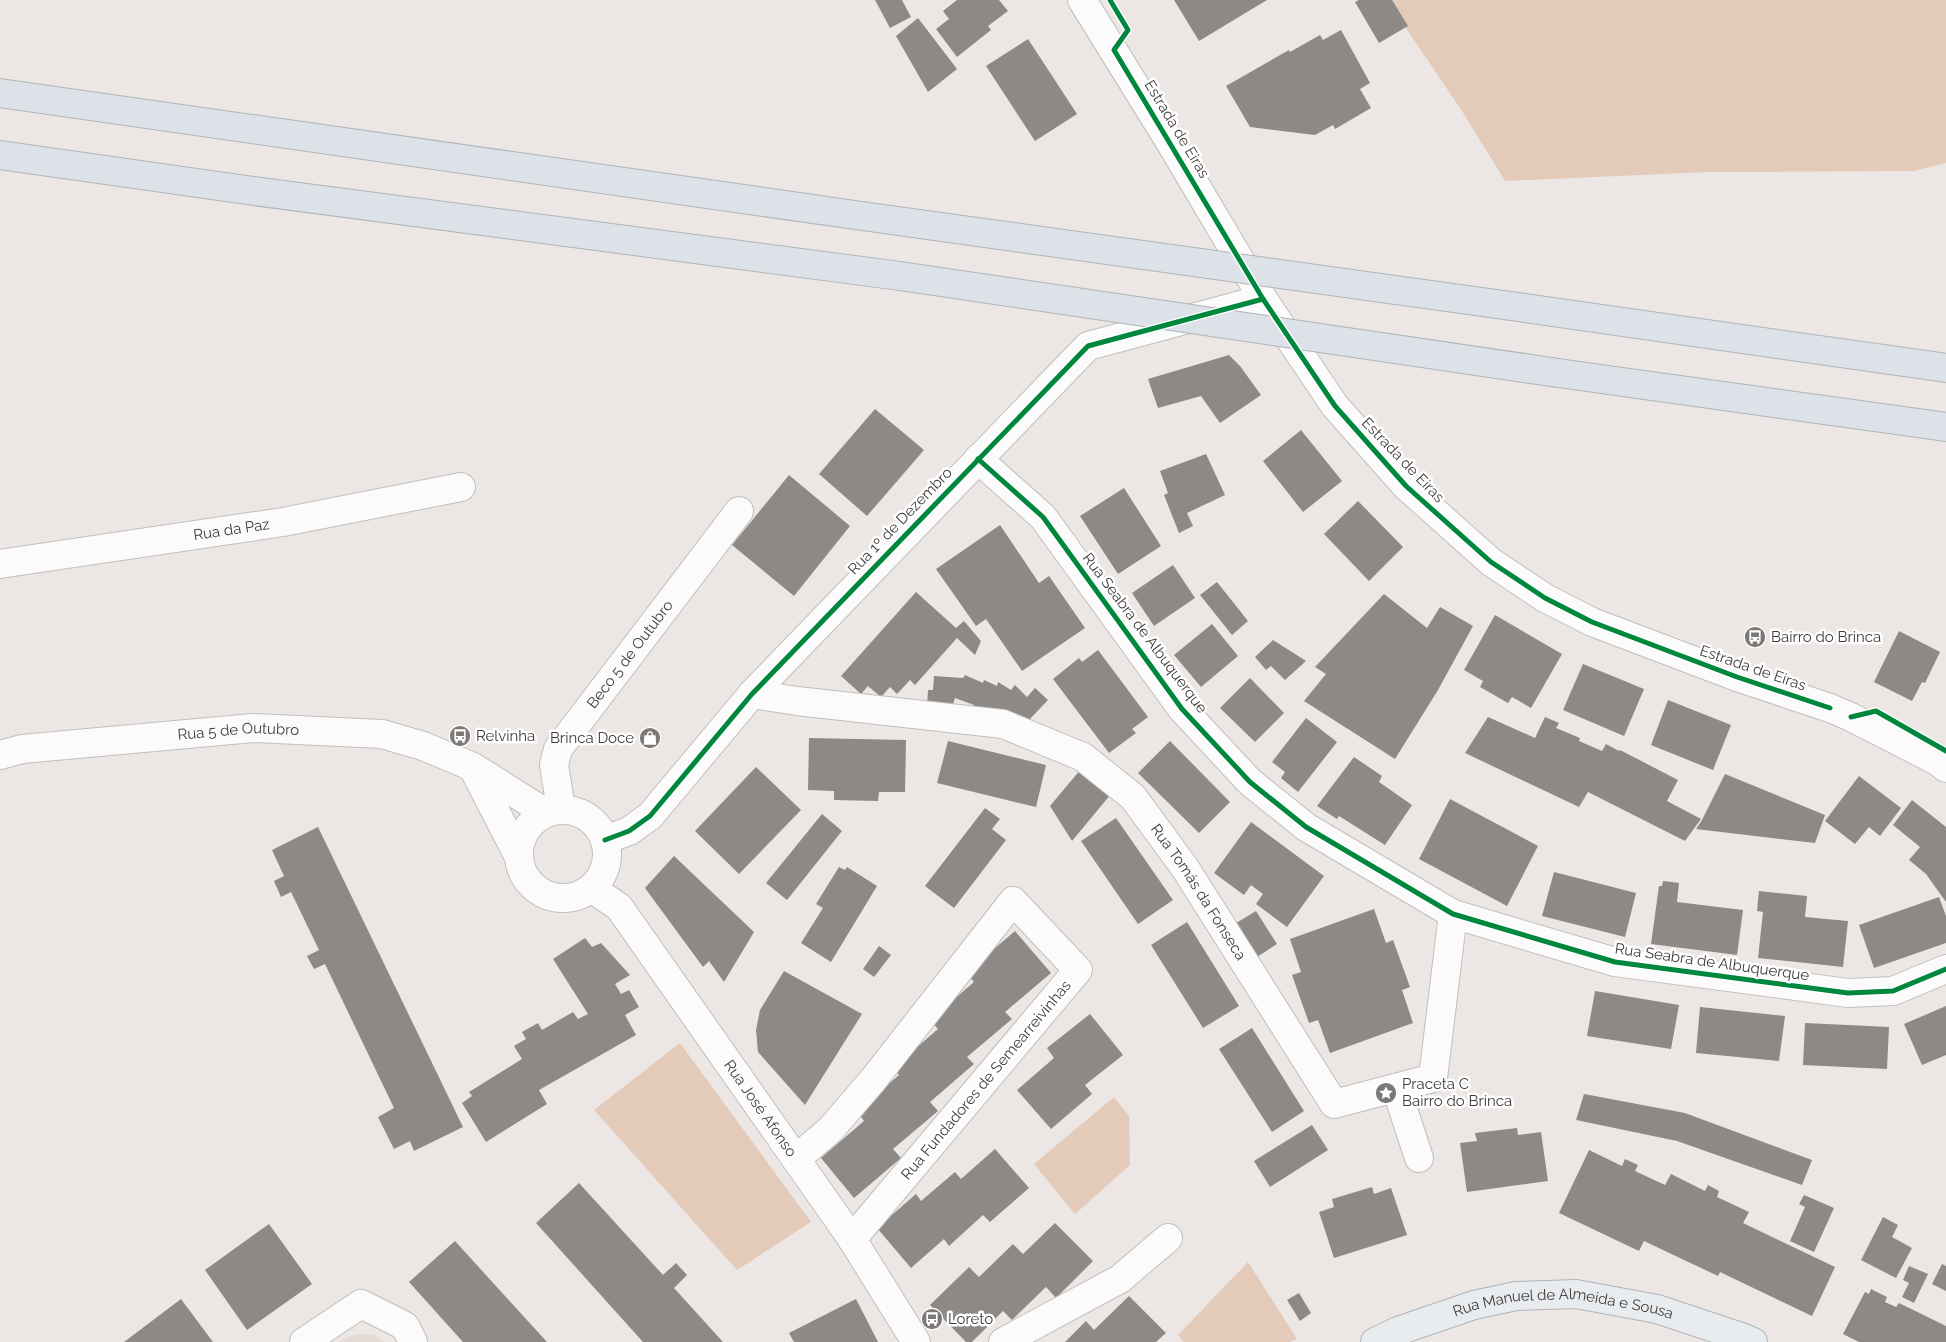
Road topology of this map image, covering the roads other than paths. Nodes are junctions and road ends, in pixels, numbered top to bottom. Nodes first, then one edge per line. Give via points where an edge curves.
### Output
1 (1082, 0) edge
2 (0, 93) edge
3 (0, 155) edge
4 (1264, 299) junction
5 (1946, 368) edge
6 (1946, 427) edge
7 (978, 459) junction
8 (461, 487) dead end
9 (739, 510) dead end
10 (0, 564) edge
11 (752, 694) junction
12 (0, 755) edge
13 (473, 767) junction
14 (1946, 768) edge
15 (553, 811) junction
16 (605, 840) junction
17 (519, 858) junction
18 (591, 888) junction
19 (1453, 914) junction
20 (1946, 969) edge
21 (1396, 1088) junction
22 (1419, 1158) dead end
23 (796, 1159) junction
24 (1168, 1238) dead end
25 (852, 1239) junction
26 (304, 1342) edge
27 (413, 1342) edge
28 (916, 1342) edge
29 (1003, 1342) edge
30 (1374, 1342) edge
31 (1753, 1342) edge

1 - 4 street, Estrada de Eiras
2 - 5 highway, bridge
3 - 6 highway, bridge via 900,276
4 - 7 street, Rua 1º de Dezembro via 1088,346
4 - 14 street, Estrada de Eiras via 1335,406 1406,486 1490,562 1545,598 1592,622 1830,708
7 - 11 street, Rua 1º de Dezembro
7 - 19 street, Rua Seabra de Albuquerque via 1043,517 1182,709 1250,782 1306,827
8 - 10 street, Rua da Paz via 283,522
9 - 15 street, Beco 5 de Outubro via 558,749 554,765
11 - 16 street, Rua 1º de Dezembro via 650,816
11 - 21 street, Rua Tomás da Fonseca via 1003,724 1083,757 1133,797 1185,868 1334,1104
12 - 13 street, Rua 5 de Outubro via 22,749 253,728 382,734 423,746
13 - 15 street, Rua 5 de Outubro
13 - 17 street
15 - 16 street via 575,811 588,817
15 - 17 street via 530,823 521,839
16 - 18 street via 607,857 602,874
17 - 18 street via 523,873 546,895 561,898 577,896
18 - 23 street, Rua José Afonso via 619,907
19 - 20 street, Rua Seabra de Albuquerque via 1615,962 1848,993 1893,990
19 - 21 street, Rua Tomás da Fonseca via 1433,1078
21 - 22 street
23 - 25 street, Rua José Afonso
23 - 25 street, Rua Fundadores de Semearreivinhas via 830,1130 873,1080 1013,901 1078,970
24 - 29 street via 1120,1279
25 - 28 street, Rua José Afonso
26 - 27 street via 361,1304 405,1326
30 - 31 main road, Rua Manuel de Almeida e Sousa via 1474,1306 1516,1296 1576,1294 1657,1309

